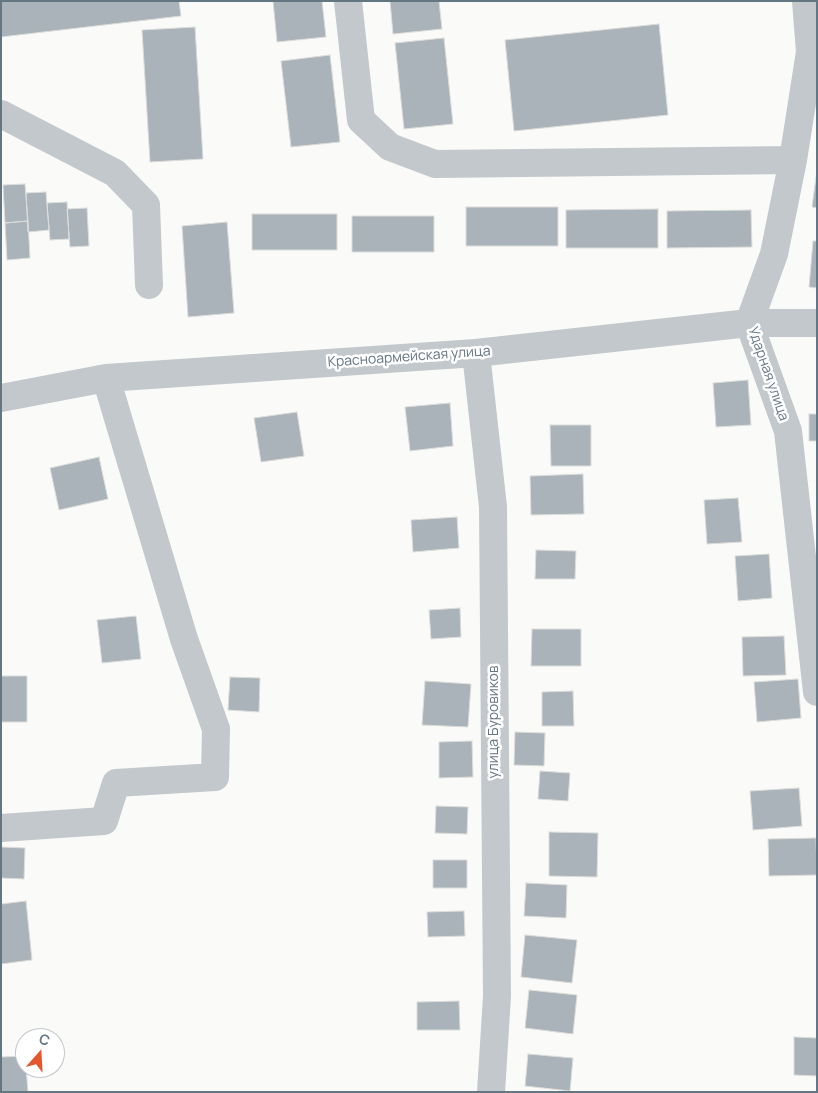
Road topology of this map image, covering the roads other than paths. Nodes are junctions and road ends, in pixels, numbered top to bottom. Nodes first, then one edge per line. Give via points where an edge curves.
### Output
1 (348, 1) edge
2 (806, 1) edge
3 (1, 114) edge
4 (793, 160) junction
5 (149, 284) dead end
6 (749, 323) junction
7 (817, 323) edge
8 (476, 354) junction
9 (106, 378) junction
10 (1, 398) edge
11 (817, 692) edge
12 (1, 828) edge
13 (491, 1092) edge

1 - 4 street via 361,120 390,147 435,164
2 - 4 street, Ударная улица via 810,52
3 - 5 street via 115,173 146,205
4 - 6 street, Ударная улица via 774,254
6 - 7 street, Красноармейская улица
6 - 8 street, Красноармейская улица
6 - 11 street, Ударная улица via 788,431
8 - 9 street, Красноармейская улица
8 - 13 street, улица Буровиков via 493,507 497,996
9 - 10 street, Красноармейская улица
9 - 12 street via 184,639 216,729 215,777 116,783 104,821

